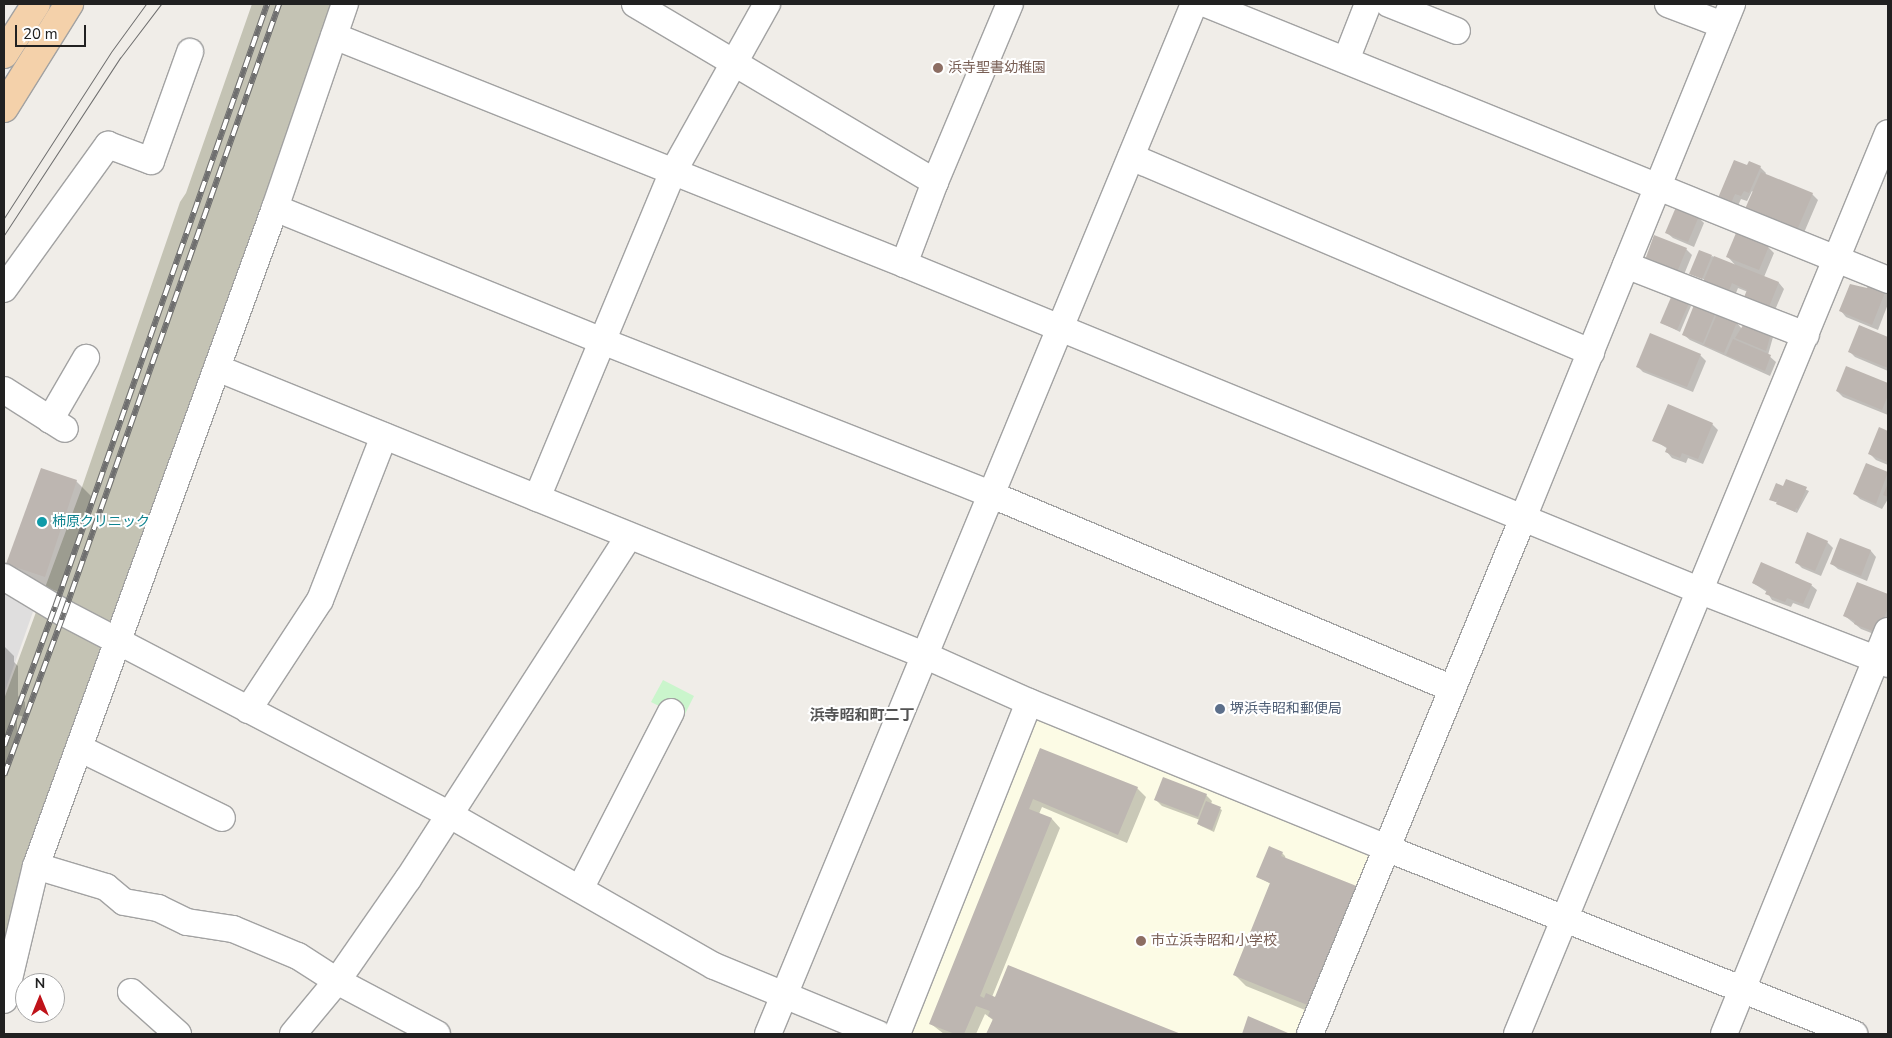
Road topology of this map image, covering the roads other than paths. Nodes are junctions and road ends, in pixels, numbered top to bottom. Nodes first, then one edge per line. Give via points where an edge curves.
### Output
1 (36, 4) edge
2 (69, 4) edge
3 (345, 4) edge
4 (635, 4) edge
5 (767, 4) edge
6 (1193, 4) edge
7 (1206, 4) edge
8 (1368, 4) edge
9 (1389, 4) edge
10 (1668, 4) edge
11 (1004, 6) edge
12 (1727, 14) edge
13 (1457, 31) dead end
14 (334, 36) junction
15 (190, 52) dead end
16 (4, 54) edge
17 (1346, 60) junction
18 (735, 62) junction
19 (4, 108) edge
20 (1888, 133) edge
21 (1131, 157) junction
22 (672, 172) junction
23 (935, 182) junction
24 (1659, 185) junction
25 (276, 208) junction
26 (1837, 258) junction
27 (904, 264) junction
28 (1626, 265) junction
29 (1888, 280) edge
30 (4, 289) edge
31 (1060, 328) junction
32 (1806, 335) junction
33 (602, 341) junction
34 (1591, 352) junction
35 (86, 358) dead end
36 (217, 368) junction
37 (4, 390) edge
38 (384, 436) junction
39 (990, 494) junction
40 (537, 498) junction
41 (1523, 518) junction
42 (629, 536) junction
43 (4, 577) edge
44 (1701, 591) junction
45 (1888, 631) edge
46 (118, 642) junction
47 (924, 655) junction
48 (1882, 662) edge
49 (1453, 688) junction
50 (1029, 702) junction
51 (248, 710) junction
52 (671, 712) dead end
53 (79, 748) junction
54 (450, 816) junction
55 (222, 818) dead end
56 (1386, 848) junction
57 (36, 866) junction
58 (580, 889) junction
59 (1565, 918) junction
60 (337, 981) junction
61 (1742, 990) junction
62 (131, 992) dead end
63 (784, 995) junction
64 (4, 1000) edge
65 (396, 1025) edge
66 (178, 1034) edge
67 (293, 1034) edge
68 (437, 1034) edge
69 (768, 1034) edge
70 (878, 1034) edge
71 (897, 1034) edge
72 (1310, 1034) edge
73 (1517, 1034) edge
74 (1724, 1034) edge
75 (1854, 1034) edge

1 - 16 main road
2 - 19 main road
3 - 14 street
4 - 18 street
5 - 18 street
6 - 21 street
7 - 17 street
8 - 17 street
9 - 13 street
10 - 12 street
11 - 23 street
12 - 24 street
14 - 22 street
14 - 25 street
15 - 30 street via 151,161 108,145
17 - 24 street
18 - 22 street
18 - 23 street
20 - 26 street
21 - 31 street
21 - 34 street
22 - 27 street
22 - 33 street
23 - 27 street
24 - 26 street
24 - 28 street
25 - 33 street
25 - 36 street
26 - 29 street
26 - 32 street
27 - 31 street
28 - 32 street
28 - 34 street
31 - 39 street
31 - 41 street
32 - 44 street
33 - 39 street
33 - 40 street
34 - 41 street
35 - 37 street via 57,424
36 - 38 street
36 - 46 street
38 - 40 street
38 - 51 street via 320,600
39 - 47 street
39 - 49 street
40 - 42 street
41 - 44 street
41 - 49 street
42 - 47 street
42 - 54 street
43 - 46 street
44 - 48 street
44 - 59 street
45 - 48 street
46 - 51 street
46 - 53 street
47 - 50 street
47 - 63 street
48 - 61 street
49 - 56 street
50 - 56 street
50 - 71 street
51 - 54 street
52 - 58 street
53 - 55 street
53 - 57 street
54 - 58 street
54 - 60 street
56 - 59 street
56 - 72 street
57 - 60 street via 106,887 124,902 158,908 187,922 233,929 298,956
57 - 64 street
58 - 63 street via 714,966
59 - 61 street
59 - 73 street
60 - 65 street
60 - 67 street
61 - 74 street
61 - 75 street
62 - 66 street
63 - 69 street
63 - 70 street
65 - 68 street

